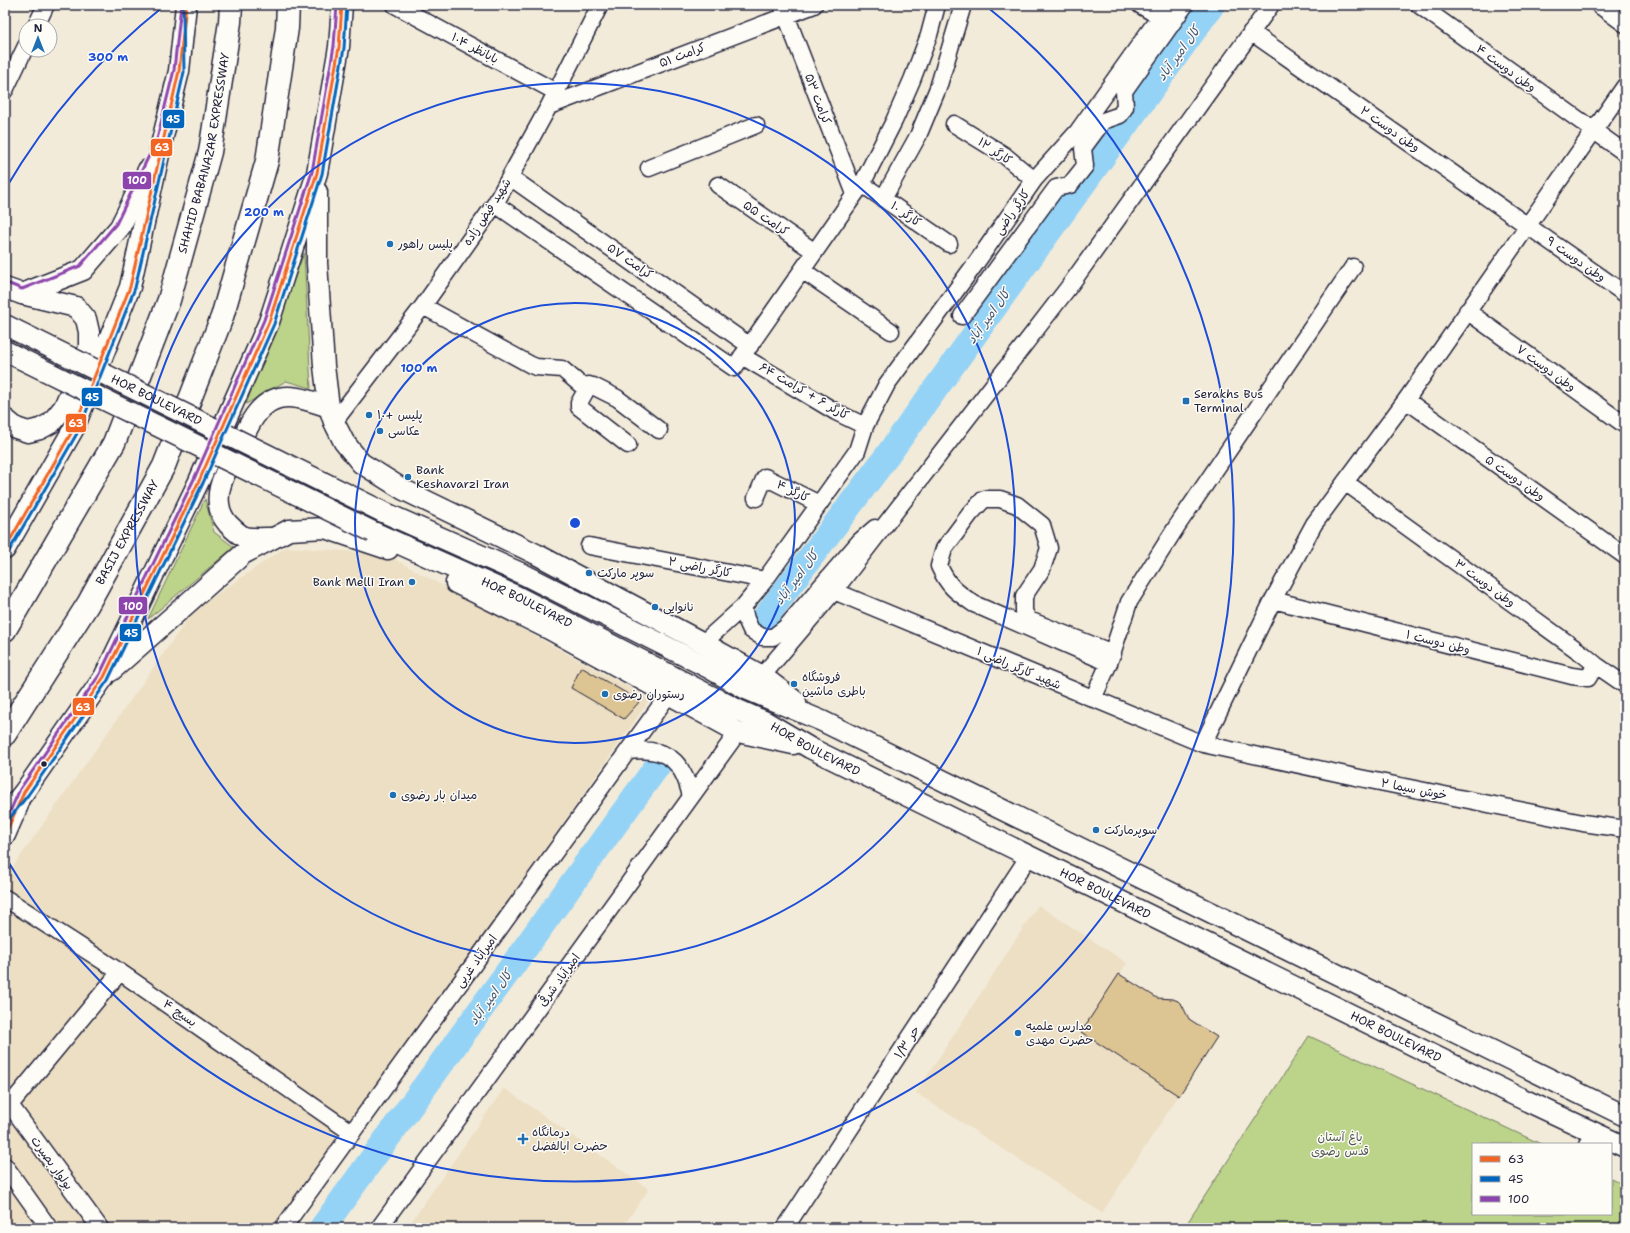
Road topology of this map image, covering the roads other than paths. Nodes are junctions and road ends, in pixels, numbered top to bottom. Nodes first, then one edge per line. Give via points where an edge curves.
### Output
1 (46, 5) edge
2 (178, 5) edge
3 (186, 5) edge
4 (231, 5) edge
5 (288, 5) edge
6 (342, 5) edge
7 (394, 5) edge
8 (600, 5) edge
9 (814, 5) edge
10 (937, 5) edge
11 (963, 5) edge
12 (1140, 5) edge
13 (1185, 5) edge
14 (1271, 5) edge
15 (1419, 5) edge
16 (1599, 5) edge
17 (784, 10) edge
18 (1164, 11) edge
19 (40, 18) edge
20 (1625, 24) edge
21 (1252, 32) junction
22 (20, 58) edge
23 (179, 71) junction
24 (1625, 86) edge
25 (5, 90) edge
26 (552, 99) junction
27 (954, 124) dead end
28 (756, 125) dead end
29 (1594, 131) junction
30 (162, 141) junction
31 (1625, 153) edge
32 (649, 168) dead end
33 (317, 173) junction
34 (510, 177) junction
35 (1034, 180) junction
36 (718, 185) dead end
37 (859, 189) junction
38 (883, 199) junction
39 (495, 204) junction
40 (1528, 225) junction
41 (949, 244) dead end
42 (815, 252) junction
43 (1353, 267) dead end
44 (802, 270) junction
45 (13, 291) edge
46 (1625, 294) edge
47 (423, 306) junction
48 (1467, 311) junction
49 (962, 316) dead end
50 (5, 325) edge
51 (891, 331) dead end
52 (5, 351) edge
53 (742, 357) junction
54 (589, 385) junction
55 (1406, 400) junction
56 (332, 414) junction
57 (5, 419) edge
58 (1625, 425) edge
59 (866, 426) junction
60 (659, 430) dead end
61 (628, 445) dead end
62 (1345, 482) junction
63 (756, 498) dead end
64 (819, 504) junction
65 (899, 509) junction
66 (272, 538) junction
67 (589, 546) dead end
68 (5, 549) edge
69 (1625, 556) edge
70 (765, 580) junction
71 (834, 591) junction
72 (1273, 600) junction
73 (743, 607) junction
74 (5, 630) edge
75 (703, 643) junction
76 (1111, 658) junction
77 (1596, 665) junction
78 (762, 676) junction
79 (104, 677) junction
80 (1625, 685) edge
81 (669, 694) junction
82 (1093, 699) junction
83 (822, 721) junction
84 (738, 732) junction
85 (5, 734) edge
86 (1203, 744) junction
87 (810, 748) junction
88 (628, 751) junction
89 (24, 792) junction
90 (691, 797) junction
91 (5, 816) edge
92 (1625, 829) edge
93 (5, 835) edge
94 (1029, 856) junction
95 (5, 898) edge
96 (120, 972) junction
97 (1524, 1065) junction
98 (1510, 1093) junction
99 (8, 1101) edge
100 (1625, 1116) edge
101 (352, 1133) junction
102 (1593, 1139) edge
103 (1609, 1143) edge
104 (1612, 1144) edge
105 (1625, 1147) edge
106 (5, 1166) edge
107 (49, 1228) edge
108 (100, 1228) edge
109 (283, 1228) edge
110 (379, 1228) edge
111 (785, 1228) edge

1 - 19 street
2 - 23 main road
3 - 23 main road
4 - 74 highway, SHAHID BABANAZAR EXPRESSWAY via 210,152 169,300 114,444
5 - 85 highway, BASIJ EXPRESSWAY via 287,28 266,161 222,317 164,466 88,604
6 - 33 main road via 340,47
7 - 26 street, بابانظر ۱۰۴
8 - 26 street, شهید فیض زاده
9 - 17 street, کرامت ۵۱
10 - 37 street via 912,80
11 - 38 street via 938,88 918,136
12 - 18 street
13 - 49 street via 1124,91 1125,108 1120,115 1103,121 1083,148 1085,166 1070,185 1056,188
14 - 21 street
15 - 29 street, وطن دوست ۴
16 - 20 street
17 - 26 street, کرامت ۵۱
17 - 37 street, کرامت ۵۳
18 - 35 street, کارگر راضی via 1078,131
21 - 40 street, وطن دوست ۲
21 - 65 street via 1068,288
22 - 25 street
23 - 30 main road
24 - 29 street
26 - 34 street, شهید فیض زاده
27 - 35 street, کارگر ۱۲ via 1004,155
28 - 32 street
29 - 31 street, وطن دوست ۴
29 - 40 street
30 - 45 main road via 120,227 83,270
30 - 68 main road via 130,287 74,428
33 - 56 main road via 317,263 324,366
33 - 79 main road via 270,322 199,481
34 - 39 street, شهید فیض زاده
34 - 53 street, کرامت ۵۷
35 - 59 street, کارگر راضی via 887,384
36 - 42 street, کرامت ۵۵
37 - 38 street, کارگر ۱۰
37 - 42 street
38 - 41 street, کارگر ۱۰
39 - 47 street, شهید فیض زاده
39 - 53 street
40 - 46 street, وطن دوست ۹
40 - 48 street
42 - 44 street
43 - 76 street via 1176,526 1129,602
44 - 51 street
44 - 53 street
45 - 57 main road via 76,307 86,319 89,348 64,407 51,423 28,432 16,428
47 - 54 street via 531,365 562,369 580,385
47 - 56 street, شهید فیض زاده
48 - 55 street
48 - 58 street, وطن دوست ۷
50 - 83 main road, HOR BOULEVARD, bridge via 381,511 525,575 746,689
52 - 87 main road, HOR BOULEVARD, bridge via 373,532 516,596 766,722
53 - 59 street, کارگر ۶ + کرامت ۶۴ via 836,412
54 - 60 street via 617,398
54 - 61 street via 579,407
55 - 62 street
55 - 69 street, وطن دوست ۵
56 - 66 main road via 306,400 284,397 269,403 257,413 225,472 219,491 219,506 226,521 245,537
56 - 75 main road via 344,442 361,462 404,490 536,554
59 - 64 street, کارگر راضی via 857,451
62 - 72 street via 1314,524
62 - 77 street, وطن دوست ۳
63 - 64 street, کارگر ۴ via 765,477
64 - 70 street, کارگر راضی
65 - 71 street
65 - 73 street via 860,541 786,627 773,637 762,637 751,630
66 - 79 main road via 243,554
66 - 81 main road via 290,530 326,528 381,546 549,629
67 - 70 street, کارگر راضی ۲
70 - 73 street, کارگر راضی
71 - 78 street
71 - 82 street, شهید کارگر راضی ۱
72 - 77 street, وطن دوست ۱ via 1572,676 1588,678
72 - 86 street
73 - 75 street, کارگر راضی
75 - 78 main road
76 - 76 street via 1029,620 1024,612 1024,596 1042,569 1049,548 1042,525 1017,506 1000,499 984,499 944,549 939,566 945,580 955,592 974,604
76 - 82 street
77 - 80 street, وطن دوست ۳
78 - 83 main road
79 - 89 main road
81 - 84 main road
81 - 88 street, امیرآباد غربی
82 - 86 street, شهید کارگر راضی ۱
83 - 97 main road, HOR BOULEVARD
84 - 87 main road
84 - 90 street, امیرآباد شرقی
86 - 92 street, خوش سیما ۲ via 1583,823
87 - 94 main road, HOR BOULEVARD
88 - 90 street via 646,749 663,754 677,764 687,779
88 - 101 street, امیرآباد غربی
89 - 91 main road
89 - 93 main road
90 - 110 street, امیرآباد شرقی
94 - 98 main road, HOR BOULEVARD
94 - 111 street, حر ۱/۳
95 - 96 street, بسیج ۴
96 - 99 street
96 - 101 street, بسیج ۴
97 - 98 main road
97 - 100 main road, HOR BOULEVARD
98 - 102 main road, HOR BOULEVARD
99 - 108 street, بولوار بصیرت
101 - 109 street, امیرآباد غربی
102 - 103 main road, HOR BOULEVARD
104 - 105 main road, HOR BOULEVARD
106 - 107 street

